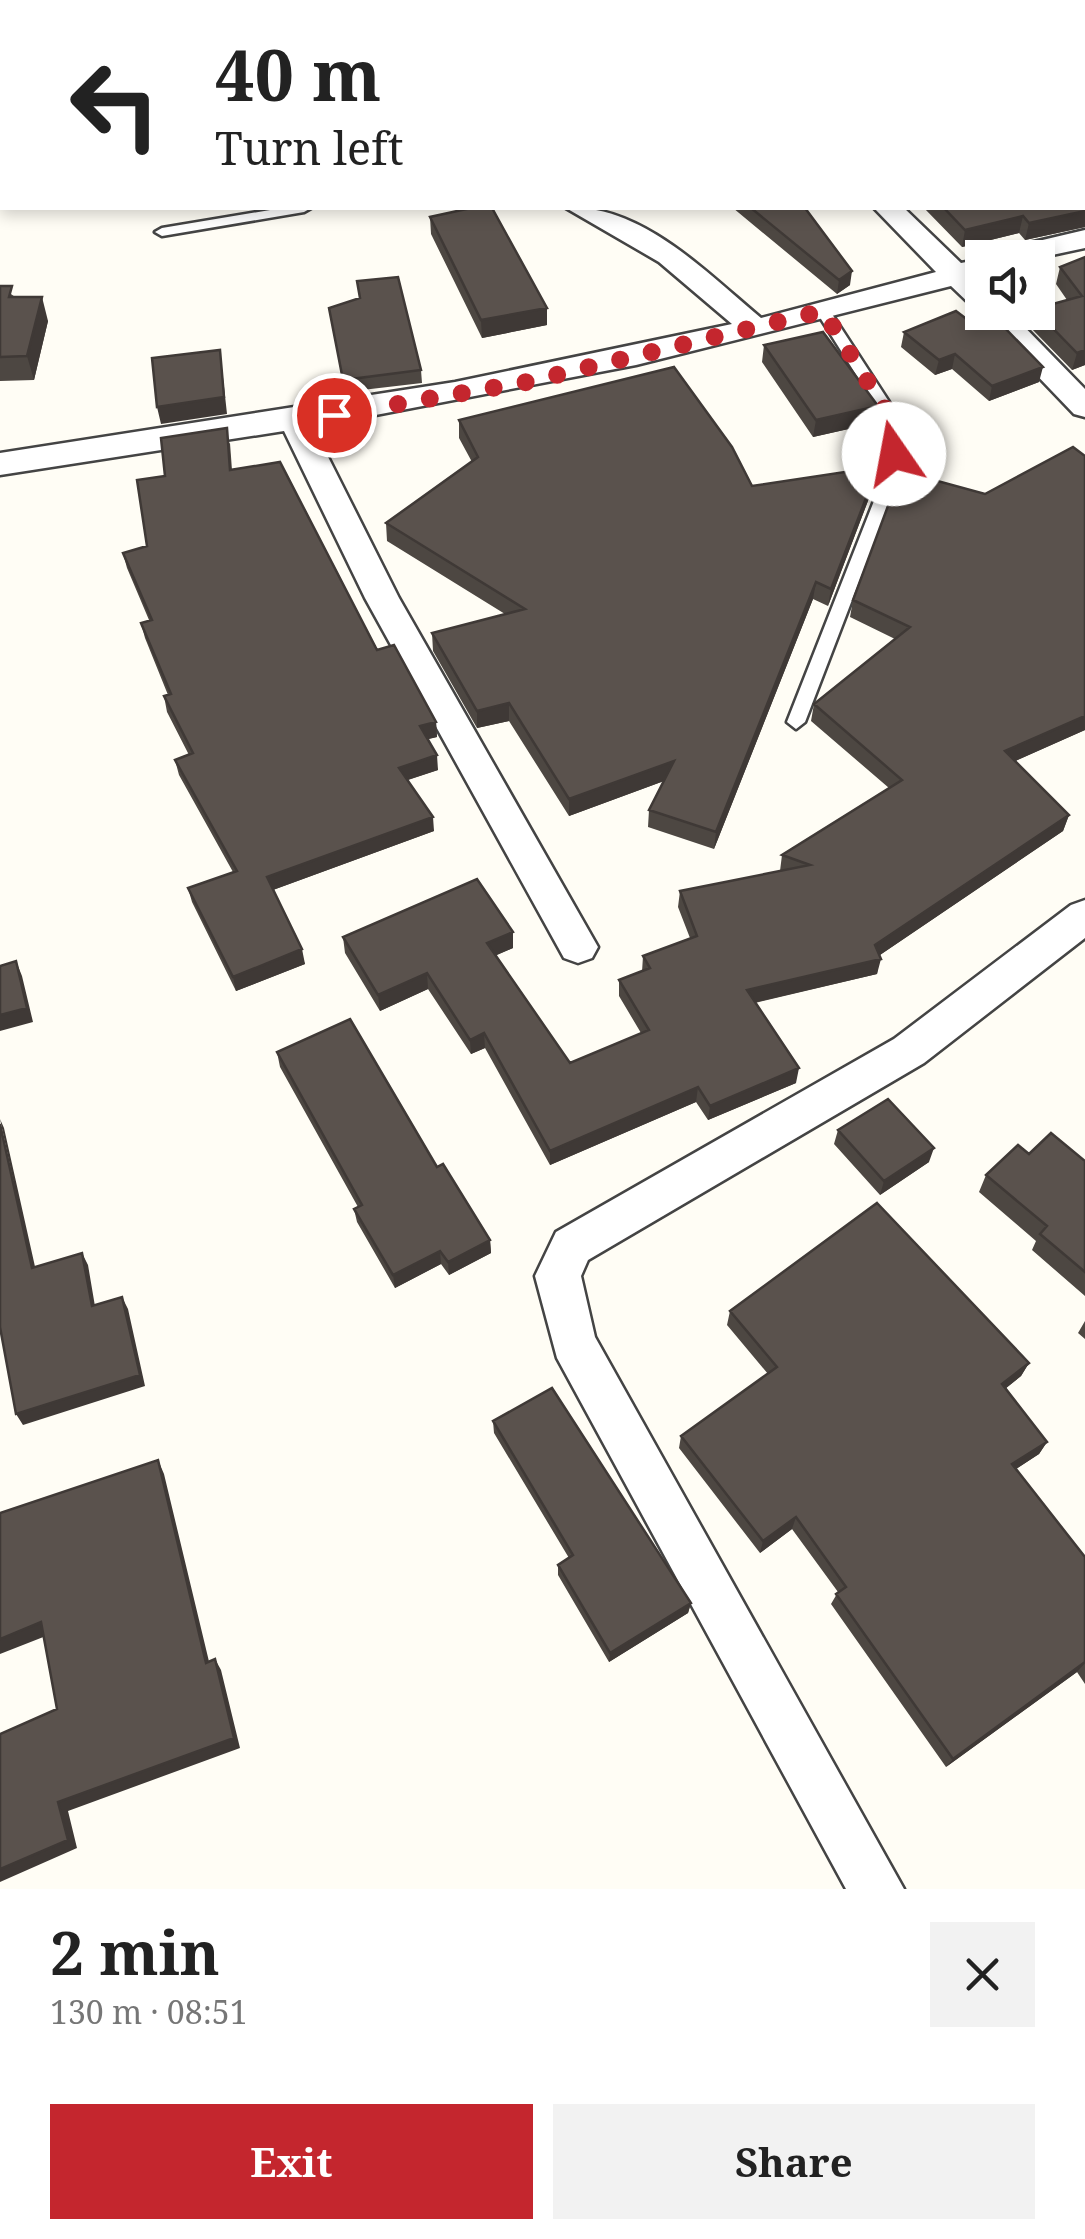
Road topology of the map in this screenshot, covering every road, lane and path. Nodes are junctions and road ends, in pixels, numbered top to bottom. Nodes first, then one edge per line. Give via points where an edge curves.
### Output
1 (292, 210) edge
2 (584, 210) edge
3 (891, 210) edge
4 (162, 232) dead end
5 (1085, 238) edge
6 (1055, 245) edge
7 (965, 266) edge
8 (965, 272) edge
9 (823, 311) junction
10 (755, 328) junction
11 (1010, 330) edge
12 (1085, 407) edge
13 (295, 422) junction
14 (0, 464) edge
15 (796, 722) dead end
16 (1085, 916) edge
17 (578, 947) dead end
18 (876, 1889) edge

1 - 4 lane
2 - 10 street via 668,256
3 - 7 street
5 - 6 street
8 - 9 street
9 - 10 street
9 - 15 lane via 887,412 894,454
10 - 13 street via 527,382
11 - 12 street
13 - 14 street
13 - 17 street via 382,598
16 - 18 street via 908,1052 572,1246 558,1276 573,1343

